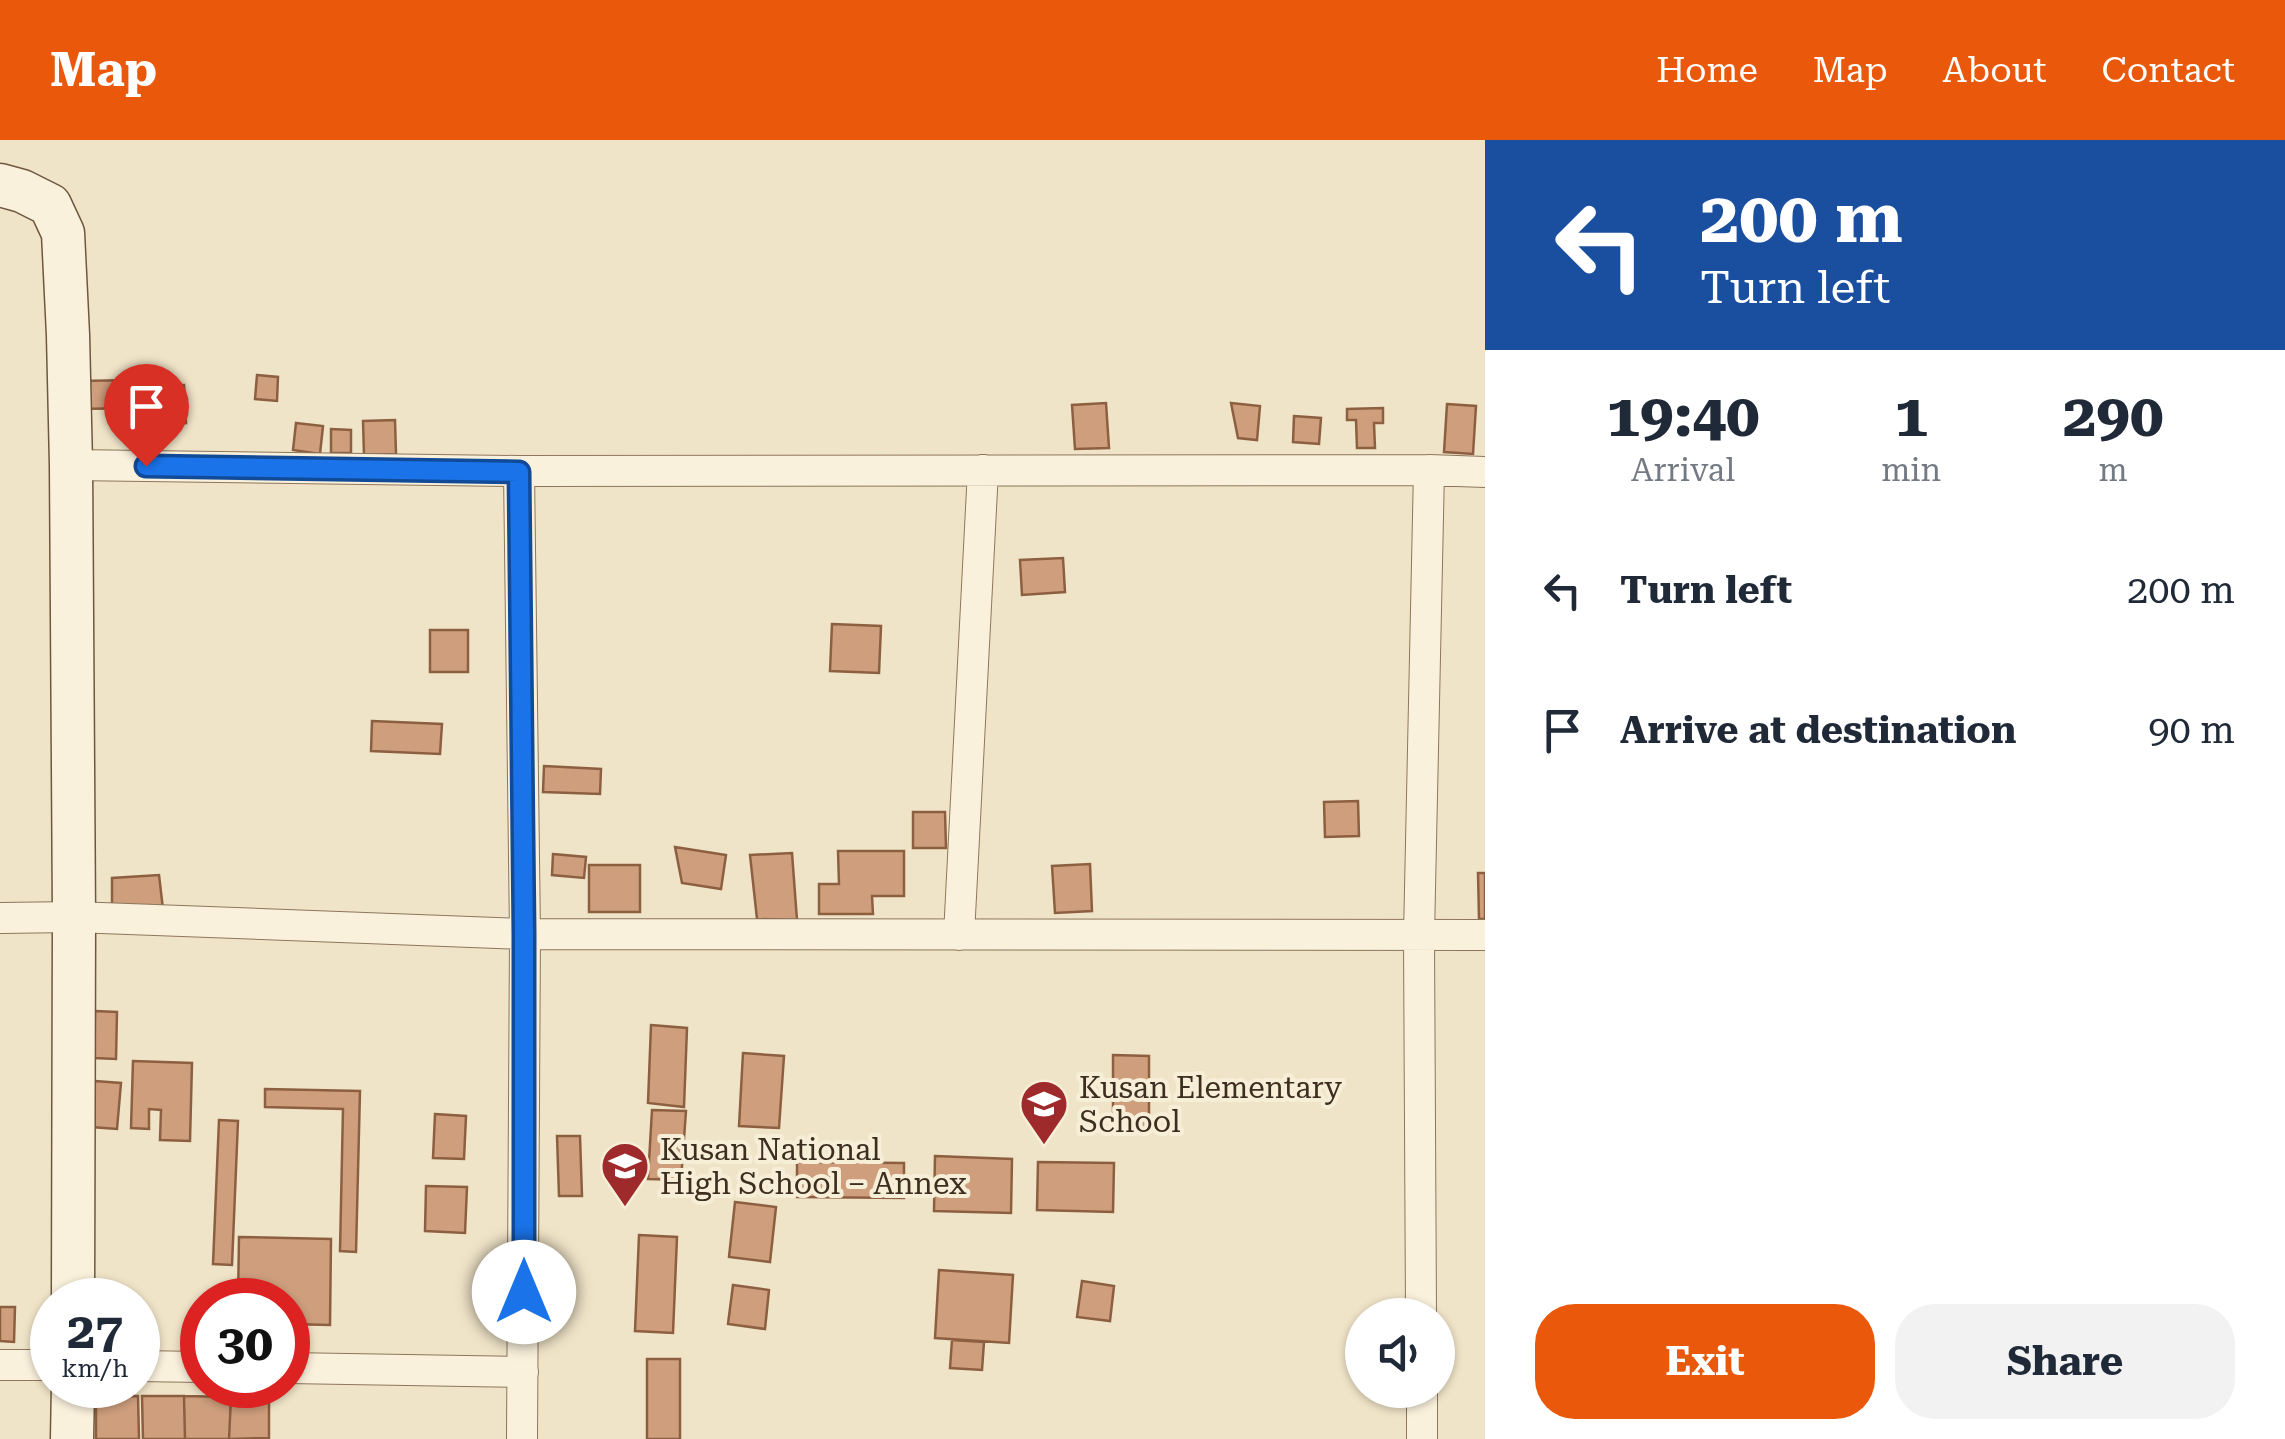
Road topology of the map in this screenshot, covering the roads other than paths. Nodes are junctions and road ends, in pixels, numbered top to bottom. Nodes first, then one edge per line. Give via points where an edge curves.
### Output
1 (0, 184) edge
2 (70, 465) junction
3 (982, 470) junction
4 (1429, 470) junction
5 (519, 472) junction
6 (1485, 472) edge
7 (0, 918) edge
8 (74, 918) junction
9 (524, 934) junction
10 (959, 935) junction
11 (1485, 935) edge
12 (1419, 936) junction
13 (73, 1278) edge
14 (1421, 1298) edge
15 (30, 1365) edge
16 (0, 1366) edge
17 (310, 1368) edge
18 (524, 1372) junction
19 (72, 1408) edge
20 (1422, 1408) edge
21 (72, 1439) edge
22 (522, 1439) edge
23 (1422, 1439) edge

1 - 2 street via 50,205 63,233
2 - 5 street
2 - 8 street
3 - 4 street
3 - 5 street
3 - 10 street
4 - 6 street
4 - 12 street
5 - 9 street
7 - 8 street
8 - 9 street
8 - 13 street
9 - 10 street
9 - 18 street
10 - 12 street
11 - 12 street
12 - 14 street
15 - 16 street
17 - 18 street
18 - 22 street
19 - 21 street
20 - 23 street

